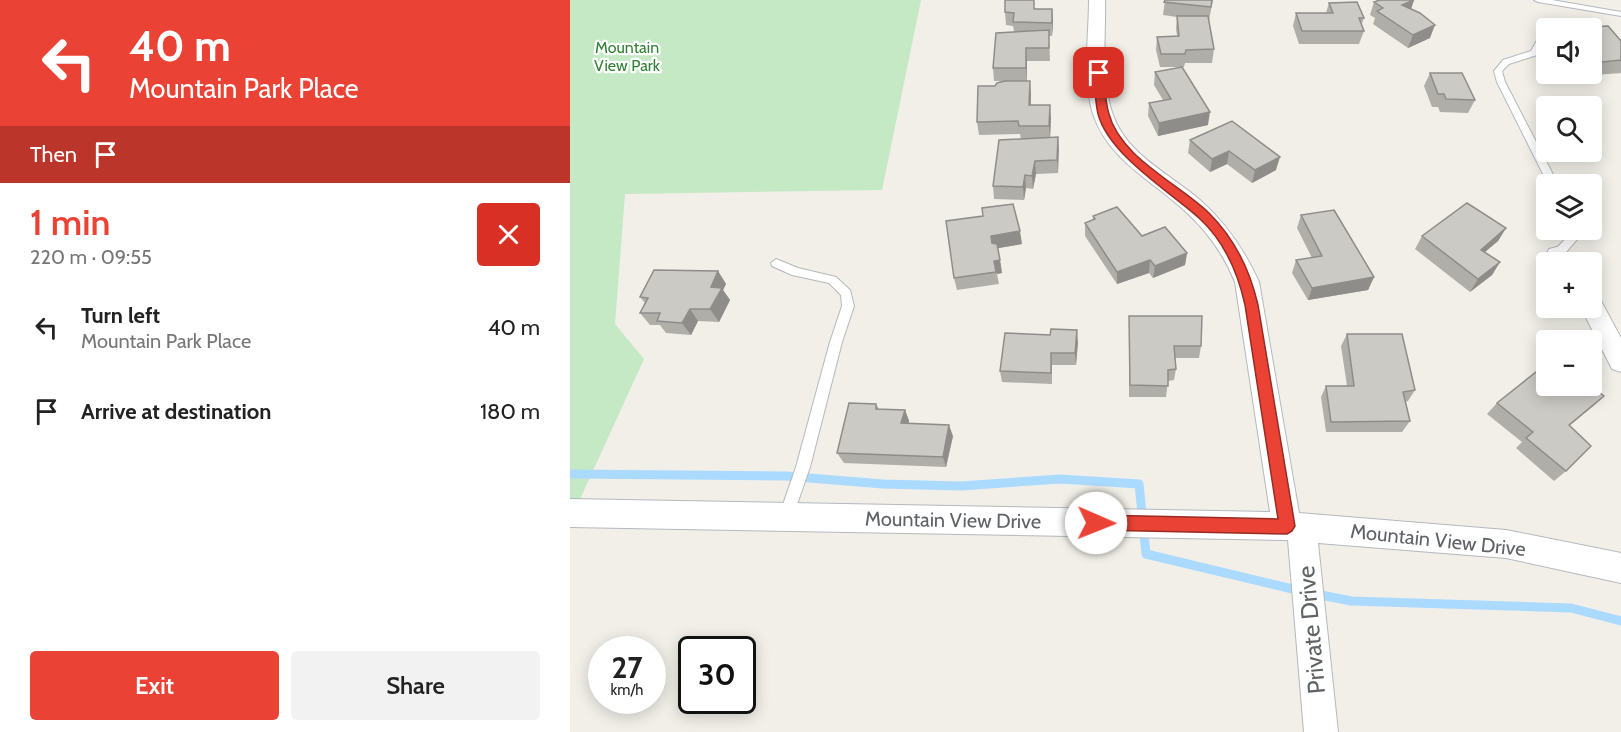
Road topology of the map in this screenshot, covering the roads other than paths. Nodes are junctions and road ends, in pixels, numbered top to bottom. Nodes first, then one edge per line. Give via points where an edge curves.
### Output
1 (1097, 0) edge
2 (1538, 0) edge
3 (1621, 14) edge
4 (1536, 49) edge
5 (1548, 174) edge
6 (776, 263) dead end
7 (1598, 318) edge
8 (1621, 362) edge
9 (570, 513) edge
10 (786, 517) junction
11 (1294, 527) junction
12 (1621, 568) edge
13 (1321, 732) edge

1 - 11 street, Private Drive via 1099,92 1104,116 1117,140 1137,161 1205,217 1237,259 1246,282
2 - 3 lane
4 - 5 lane via 1506,63 1498,71
6 - 10 lane via 832,280 846,293 849,306
7 - 8 street
9 - 10 street, Mountain View Drive
10 - 11 street, Mountain View Drive
11 - 12 street, Mountain View Drive via 1506,544
11 - 13 street, Private Drive

